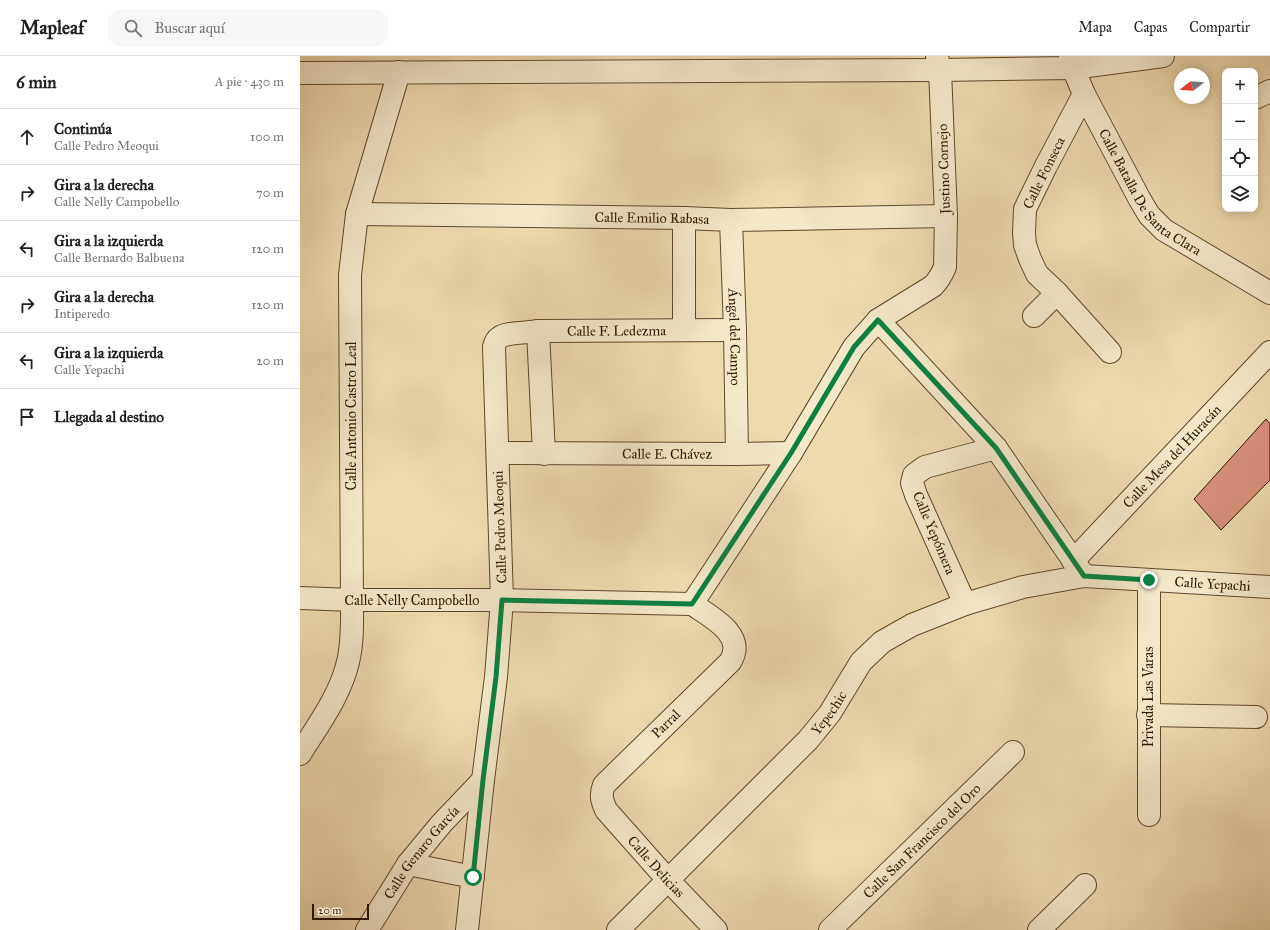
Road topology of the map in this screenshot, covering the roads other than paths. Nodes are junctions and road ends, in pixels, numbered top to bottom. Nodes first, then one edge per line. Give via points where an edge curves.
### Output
1 (1163, 56) edge
2 (1071, 62) edge
3 (938, 63) edge
4 (436, 64) edge
5 (399, 72) junction
6 (300, 73) edge
7 (1270, 90) edge
8 (1084, 94) junction
9 (1258, 96) edge
10 (357, 214) junction
11 (946, 216) junction
12 (684, 218) junction
13 (731, 220) junction
14 (1057, 293) junction
15 (1270, 293) edge
16 (1034, 316) dead end
17 (878, 320) junction
18 (684, 330) junction
19 (735, 330) junction
20 (538, 331) junction
21 (498, 338) joint
22 (1110, 352) dead end
23 (1270, 352) edge
24 (996, 448) junction
25 (498, 453) junction
26 (791, 453) junction
27 (544, 454) junction
28 (737, 454) junction
29 (1078, 569) junction
30 (1149, 580) junction
31 (1270, 587) edge
32 (300, 598) edge
33 (352, 600) junction
34 (502, 600) junction
35 (692, 604) junction
36 (965, 604) junction
37 (1148, 715) junction
38 (1256, 717) dead end
39 (1013, 752) dead end
40 (300, 754) edge
41 (483, 780) junction
42 (601, 800) joint
43 (1148, 815) dead end
44 (408, 864) junction
45 (473, 877) junction
46 (668, 880) junction
47 (1085, 885) dead end
48 (367, 930) edge
49 (467, 930) edge
50 (618, 930) edge
51 (716, 930) edge
52 (830, 930) edge
53 (1039, 930) edge

1 - 2 street
2 - 3 street
2 - 8 street, Calle Batalla De Santa Clara
3 - 4 street
3 - 11 street, Justino Cornejo
4 - 5 street
5 - 6 street
5 - 10 street, Calle Antonio Castro Leal
7 - 9 street
8 - 14 street, Calle Fonseca via 1025,209 1025,245 1030,259 1037,274
8 - 15 street, Calle Batalla De Santa Clara via 1149,215 1164,230
10 - 12 street, Calle Emilio Rabasa
10 - 33 street, Calle Antonio Castro Leal via 350,275
11 - 13 street, Calle Emilio Rabasa
11 - 17 street, Justino Cornejo via 945,267 938,280 933,286
12 - 13 street, Calle Emilio Rabasa
12 - 18 street
13 - 19 street, Ángel del Campo
14 - 16 street
14 - 22 street, Calle Fonseca
17 - 24 street
17 - 26 street via 854,347
18 - 19 street, Calle F. Ledezma
18 - 20 street, Calle F. Ledezma
19 - 28 street, Ángel del Campo
20 - 21 street, Calle F. Ledezma
20 - 27 street
21 - 25 street, Calle Pedro Meoqui via 494,347
23 - 29 street, Calle Mesa del Huracán
24 - 29 street
24 - 36 street, Calle Yepómera via 924,467 914,476 912,483
25 - 27 street, Calle E. Chávez
25 - 34 street, Calle Pedro Meoqui
26 - 28 street, Calle E. Chávez
26 - 35 street
27 - 28 street, Calle E. Chávez
29 - 30 street, Calle Yepachi
29 - 36 street, Yepechic
30 - 31 street, Calle Yepachi
30 - 37 street, Privada Las Varas
32 - 33 street, Calle Nelly Campobello
33 - 34 street, Calle Nelly Campobello
33 - 40 street, Calle Antonio Castro Leal via 351,639 343,678 334,698
34 - 35 street, Calle Nelly Campobello
34 - 41 street, Calle Pedro Meoqui via 496,677
35 - 42 street, Parral via 727,630 734,642 734,656 604,785
36 - 46 street, Yepechic via 912,625 882,642 861,662 830,713 808,740
37 - 38 street
37 - 43 street, Privada Las Varas
39 - 52 street, Calle San Francisco del Oro
41 - 44 street, Calle Genaro García
41 - 45 street, Calle Pedro Meoqui
42 - 46 street, Calle Delicias via 606,810
44 - 45 street
44 - 48 street, Calle Genaro García
45 - 49 street, Calle Pedro Meoqui
46 - 50 street, Yepechic
46 - 51 street, Calle Delicias
47 - 53 street

